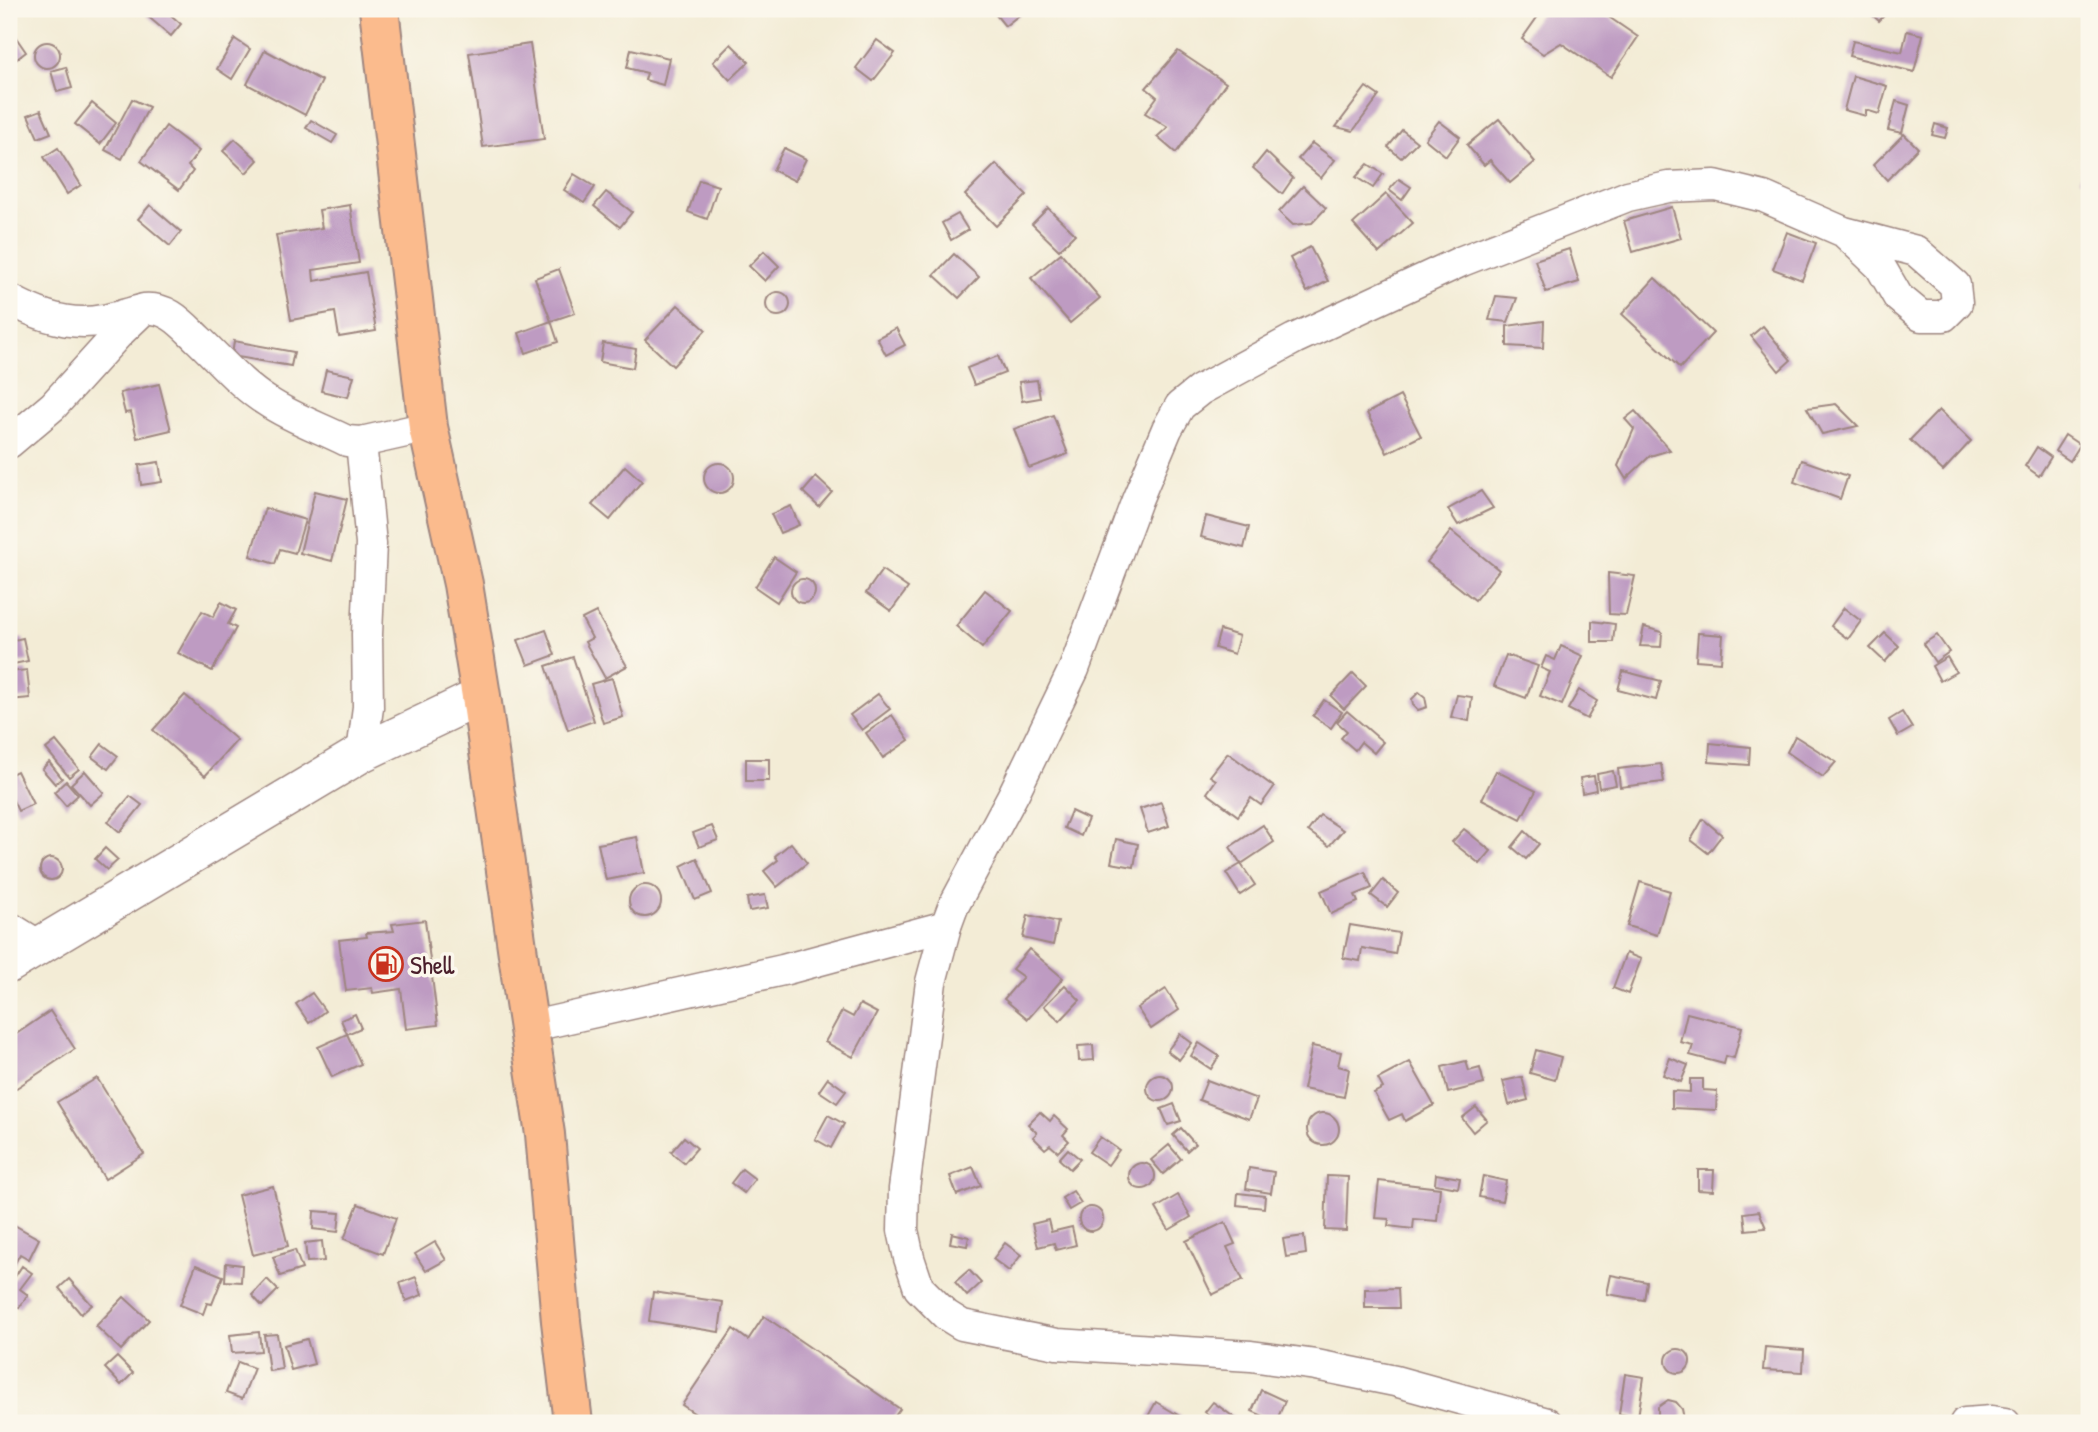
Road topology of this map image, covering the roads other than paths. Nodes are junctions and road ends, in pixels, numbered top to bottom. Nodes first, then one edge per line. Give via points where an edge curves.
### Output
1 (379, 9) edge
2 (1844, 232) dead end
3 (9, 299) edge
4 (144, 309) junction
5 (428, 427) junction
6 (361, 442) junction
7 (9, 443) edge
8 (481, 696) junction
9 (362, 753) junction
10 (946, 926) junction
11 (19, 945) edge
12 (528, 1027) junction
13 (573, 1423) edge
14 (1547, 1423) edge
15 (1965, 1423) edge
16 (2006, 1423) edge

1 - 5 main road
2 - 10 street via 1764,197 1715,185 1668,187 1628,196 1462,261 1294,339 1200,390 1180,406 1167,429 1074,669
3 - 4 street via 51,318 75,321 101,321
4 - 6 street via 162,310 175,317 266,401 347,441
4 - 7 street via 53,406
5 - 6 street
5 - 8 main road via 463,584
6 - 9 street via 371,544 368,708
8 - 9 street
8 - 12 main road
9 - 11 street
10 - 12 street via 783,970
10 - 14 street via 931,982 904,1189 903,1230 919,1287 946,1315 962,1325 1057,1344 1251,1356 1316,1365 1395,1381
12 - 13 main road via 545,1134
15 - 16 street

